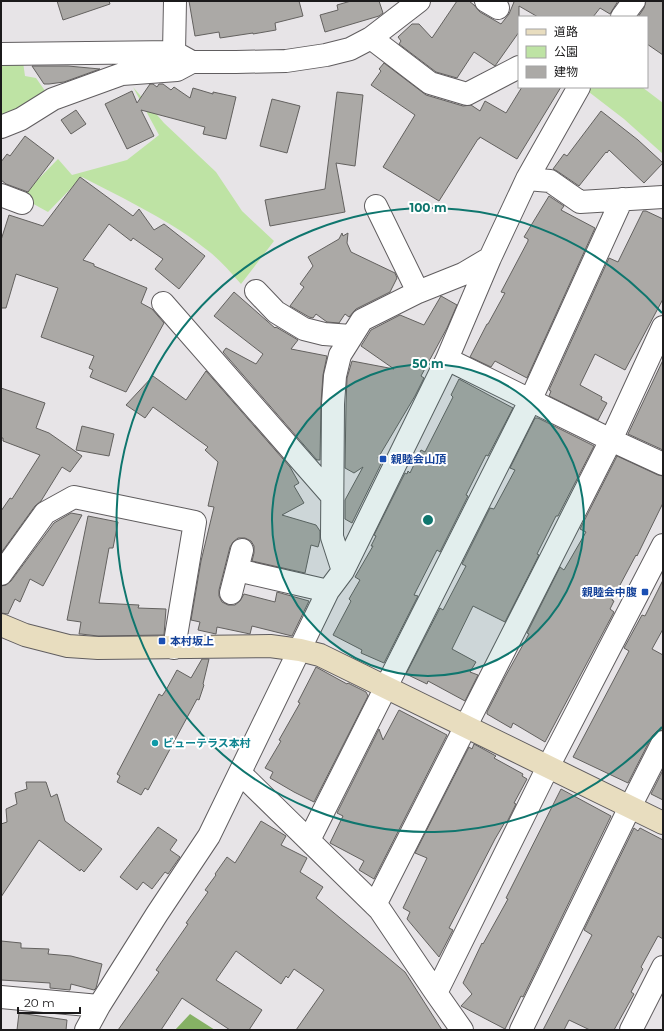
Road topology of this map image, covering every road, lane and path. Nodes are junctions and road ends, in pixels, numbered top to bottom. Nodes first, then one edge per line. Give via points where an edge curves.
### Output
1 (175, 1) edge
2 (419, 1) edge
3 (634, 1) edge
4 (623, 16) edge
5 (371, 38) junction
6 (1, 54) edge
7 (183, 57) junction
8 (518, 68) edge
9 (578, 88) edge
10 (1, 127) edge
11 (527, 179) junction
12 (1, 195) edge
13 (663, 197) edge
14 (622, 199) junction
15 (22, 203) dead end
16 (376, 206) dead end
17 (490, 258) junction
18 (256, 291) dead end
19 (418, 292) junction
20 (163, 303) dead end
21 (663, 327) edge
22 (351, 336) junction
23 (447, 359) junction
24 (530, 401) junction
25 (610, 440) junction
26 (663, 464) edge
27 (332, 496) junction
28 (663, 545) edge
29 (343, 571) junction
30 (1, 574) edge
31 (328, 591) junction
32 (231, 593) dead end
33 (1, 625) edge
34 (174, 648) junction
35 (300, 650) junction
36 (386, 687) junction
37 (466, 726) junction
38 (663, 742) edge
39 (548, 767) junction
40 (240, 773) junction
41 (630, 807) junction
42 (663, 823) edge
43 (309, 840) junction
44 (376, 905) junction
45 (663, 967) edge
46 (658, 992) edge
47 (436, 993) junction
48 (1, 998) edge
49 (99, 1006) junction
50 (461, 1029) edge
51 (86, 1030) edge
52 (521, 1030) edge
53 (631, 1030) edge

1 - 7 street
2 - 5 street
3 - 4 street
5 - 7 street via 350,49 279,61 236,62
5 - 8 street via 430,84 467,94
6 - 7 street
7 - 10 street via 177,70 122,74 53,99 21,119
9 - 11 street
11 - 14 street via 550,182 580,202
11 - 17 street
12 - 15 street
13 - 14 street
14 - 24 street
16 - 19 street
17 - 19 street via 463,274
17 - 23 street
18 - 22 street via 276,312 304,329
19 - 22 street via 362,320
20 - 27 street
21 - 25 street
22 - 27 street via 340,355 335,376
23 - 24 street
23 - 29 street
24 - 25 street
24 - 36 street
25 - 26 street
25 - 37 street
27 - 29 street via 332,537
28 - 39 street
29 - 31 street
30 - 34 street via 45,513 74,497 195,522
31 - 32 street via 240,560
31 - 35 street
33 - 34 street via 25,635 68,646
34 - 35 street via 270,646
35 - 36 street via 320,655
35 - 40 street
36 - 37 street
36 - 43 street
37 - 39 street
37 - 44 street
38 - 41 street
39 - 41 street
39 - 47 street
40 - 43 street
40 - 49 street via 209,836
41 - 42 street
41 - 52 street
43 - 44 street
44 - 47 street
45 - 46 street
46 - 53 street
47 - 50 street
48 - 49 street
49 - 51 street

